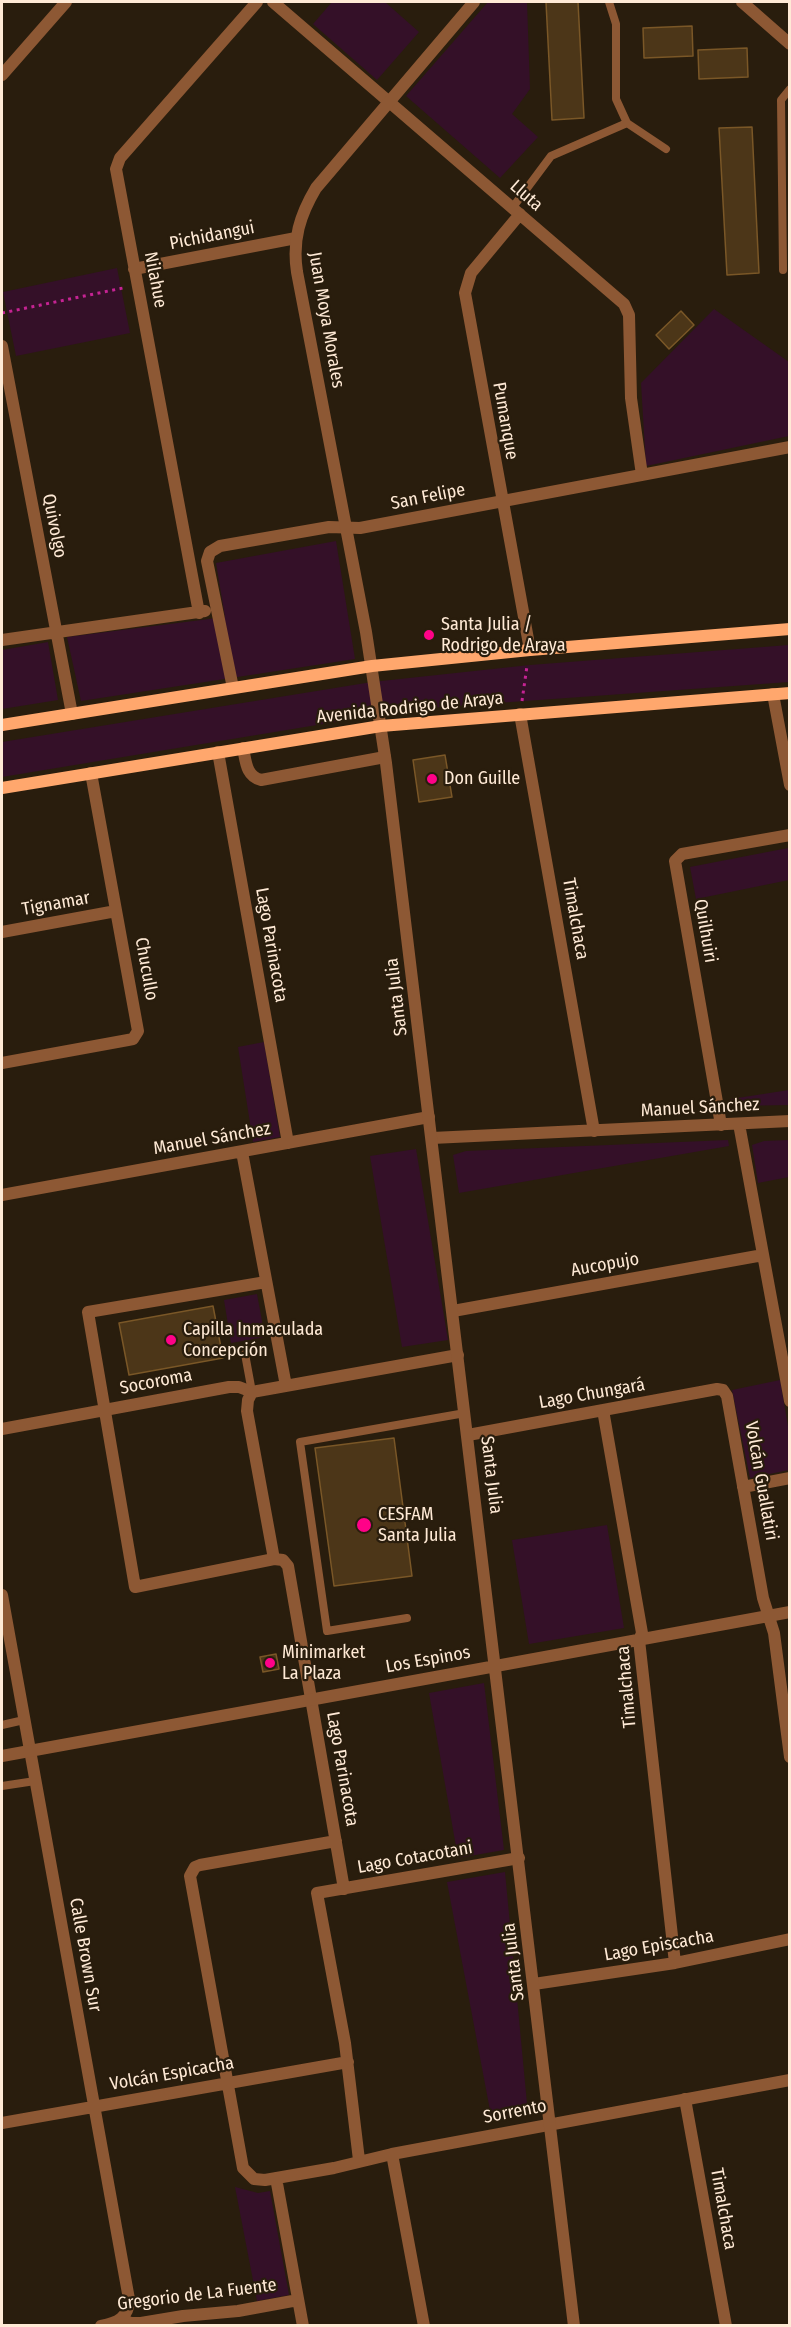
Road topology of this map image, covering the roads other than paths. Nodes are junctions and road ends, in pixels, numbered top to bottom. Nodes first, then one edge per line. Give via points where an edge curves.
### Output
1 (66, 2) edge
2 (257, 2) edge
3 (273, 2) edge
4 (474, 2) edge
5 (609, 2) edge
6 (742, 2) edge
7 (789, 44) edge
8 (2, 75) edge
9 (789, 89) edge
10 (388, 101) junction
11 (627, 123) junction
12 (666, 149) dead end
13 (517, 211) junction
14 (296, 238) junction
15 (134, 269) junction
16 (783, 270) dead end
17 (2, 346) edge
18 (789, 447) edge
19 (642, 475) junction
20 (502, 501) junction
21 (347, 527) junction
22 (216, 609) junction
23 (199, 613) junction
24 (789, 629) edge
25 (56, 632) junction
26 (2, 640) edge
27 (530, 650) junction
28 (372, 666) junction
29 (233, 688) junction
30 (789, 693) edge
31 (773, 694) junction
32 (72, 714) junction
33 (520, 714) junction
34 (2, 725) edge
35 (381, 726) junction
36 (243, 748) junction
37 (218, 752) junction
38 (386, 757) junction
39 (91, 773) junction
40 (789, 785) edge
41 (2, 788) edge
42 (789, 835) edge
43 (117, 911) junction
44 (2, 932) edge
45 (2, 1064) edge
46 (429, 1117) junction
47 (789, 1121) edge
48 (739, 1124) junction
49 (721, 1125) junction
50 (594, 1131) junction
51 (432, 1138) junction
52 (288, 1143) junction
53 (242, 1152) junction
54 (2, 1195) edge
55 (763, 1255) junction
56 (266, 1282) junction
57 (453, 1311) junction
58 (245, 1354) dead end
59 (458, 1355) junction
60 (286, 1386) junction
61 (723, 1390) joint
62 (252, 1392) junction
63 (789, 1401) edge
64 (105, 1410) junction
65 (603, 1410) junction
66 (465, 1413) junction
67 (2, 1429) edge
68 (468, 1435) junction
69 (789, 1478) edge
70 (743, 1487) junction
71 (274, 1559) junction
72 (2, 1595) edge
73 (789, 1612) edge
74 (769, 1616) junction
75 (407, 1618) dead end
76 (639, 1640) junction
77 (496, 1666) junction
78 (311, 1700) junction
79 (24, 1720) junction
80 (2, 1725) edge
81 (30, 1751) junction
82 (789, 1754) edge
83 (2, 1756) edge
84 (35, 1781) junction
85 (2, 1786) edge
86 (336, 1841) junction
87 (519, 1858) junction
88 (344, 1889) junction
89 (789, 1939) edge
90 (675, 1963) junction
91 (534, 1984) junction
92 (348, 2062) junction
93 (789, 2080) edge
94 (228, 2083) junction
95 (685, 2099) junction
96 (94, 2106) junction
97 (2, 2123) edge
98 (551, 2123) junction
99 (392, 2154) junction
100 (359, 2160) junction
101 (276, 2178) junction
102 (298, 2300) junction
103 (121, 2319) junction
104 (101, 2325) edge
105 (303, 2325) edge
106 (424, 2325) edge
107 (574, 2325) edge
108 (726, 2325) edge

1 - 8 street
2 - 15 street, Nilahue via 117,164
3 - 10 street, Lluta
4 - 10 street, Juan Moya Morales
5 - 11 lane via 616,24 616,99
6 - 7 street
9 - 16 lane via 782,100
10 - 13 street, Lluta
10 - 14 street, Juan Moya Morales via 316,188 303,212
11 - 12 lane
11 - 13 lane via 551,156
13 - 19 street, Lluta via 627,309 631,398
13 - 20 street, Pumanque via 471,273 465,293
14 - 15 street, Pichidangui
14 - 21 street, Juan Moya Morales via 297,272
15 - 23 street, Nilahue
17 - 25 street, Quivolgo
18 - 19 street, San Felipe
19 - 20 street, San Felipe
20 - 21 street, San Felipe via 360,528
20 - 27 street, Pumanque
21 - 22 street, San Felipe via 214,548 207,561
21 - 28 street, Juan Moya Morales
22 - 23 street
22 - 29 street, San Felipe
23 - 25 street
24 - 27 main road
25 - 26 street
25 - 32 street, Quivolgo
27 - 28 main road
28 - 29 main road
28 - 35 street, Santa Julia
29 - 32 main road
30 - 31 main road, Avenida Rodrigo de Araya
31 - 33 main road, Avenida Rodrigo de Araya
31 - 40 street
32 - 34 main road
33 - 35 main road, Avenida Rodrigo de Araya
33 - 50 street, Timalchaca
35 - 36 main road, Avenida Rodrigo de Araya
35 - 38 street, Santa Julia
36 - 37 main road, Avenida Rodrigo de Araya
36 - 38 street via 248,770 261,780
37 - 39 main road, Avenida Rodrigo de Araya
37 - 52 street, Lago Parinacota
38 - 46 street, Santa Julia
39 - 41 main road, Avenida Rodrigo de Araya
39 - 43 street, Chucullo
42 - 49 street, Quilhuiri via 682,854 675,861
43 - 44 street, Tignamar
43 - 45 street, Chucullo via 138,1027 136,1035 128,1040
46 - 51 street, Santa Julia
46 - 52 street, Manuel Sánchez
47 - 48 street, Manuel Sánchez
48 - 49 street, Manuel Sánchez
48 - 55 street
49 - 50 street, Manuel Sánchez
50 - 51 street, Manuel Sánchez
51 - 57 street, Santa Julia
52 - 53 street, Manuel Sánchez
53 - 54 street, Manuel Sánchez
53 - 56 street
55 - 57 street, Aucopujo
55 - 63 street
56 - 60 street
56 - 64 street via 88,1312
57 - 59 street, Santa Julia
58 - 62 lane
59 - 60 street, Socoroma
59 - 66 street, Santa Julia
60 - 62 street, Socoroma
61 - 65 street, Lago Chungará
61 - 70 street, Volcán Guallatiri
62 - 64 street, Socoroma via 229,1387
62 - 71 street, Lago Parinacota via 247,1411
64 - 67 street, Socoroma
64 - 71 street via 135,1587
65 - 68 street, Lago Chungará
65 - 76 street, Timalchaca via 642,1633
66 - 68 street, Santa Julia
66 - 75 lane via 300,1442 327,1631
68 - 77 street, Santa Julia
69 - 70 street
70 - 74 street, Volcán Guallatiri
71 - 78 street, Lago Parinacota via 283,1560 288,1566
72 - 79 street, Calle Brown Sur
73 - 74 street, Los Espinos
74 - 76 street, Los Espinos
74 - 82 street, Volcán Guallatiri
76 - 77 street, Los Espinos
76 - 90 street, Timalchaca
77 - 78 street, Los Espinos
77 - 87 street, Santa Julia
78 - 81 street, Los Espinos
78 - 86 street, Lago Parinacota
79 - 80 lane
79 - 81 street, Calle Brown Sur
81 - 83 street, Los Espinos
81 - 84 street, Calle Brown Sur
84 - 85 lane
84 - 96 street, Calle Brown Sur
86 - 88 street, Lago Parinacota
86 - 94 street, Lago Cotacotani via 200,1865 192,1871 190,1881
87 - 88 street, Lago Cotacotani
87 - 91 street, Santa Julia
88 - 92 street, Lago Cotacotani via 317,1893
89 - 90 street, Lago Episcacha
90 - 91 street, Lago Episcacha
91 - 98 street, Santa Julia
92 - 94 street, Volcán Espicacha
92 - 100 street
93 - 95 street, Sorrento
94 - 96 street, Volcán Espicacha
94 - 101 street, Sorrento via 243,2168 260,2180
95 - 98 street, Sorrento
95 - 108 street, Timalchaca
96 - 97 street, Volcán Espicacha
96 - 103 street, Calle Brown Sur via 129,2299 128,2310
98 - 99 street, Sorrento
98 - 107 street, Santa Julia
99 - 100 street, Sorrento
99 - 106 street
100 - 101 street, Sorrento
101 - 102 street
102 - 103 street, Gregorio de La Fuente via 141,2323
102 - 105 street
103 - 104 street, Gregorio de La Fuente

